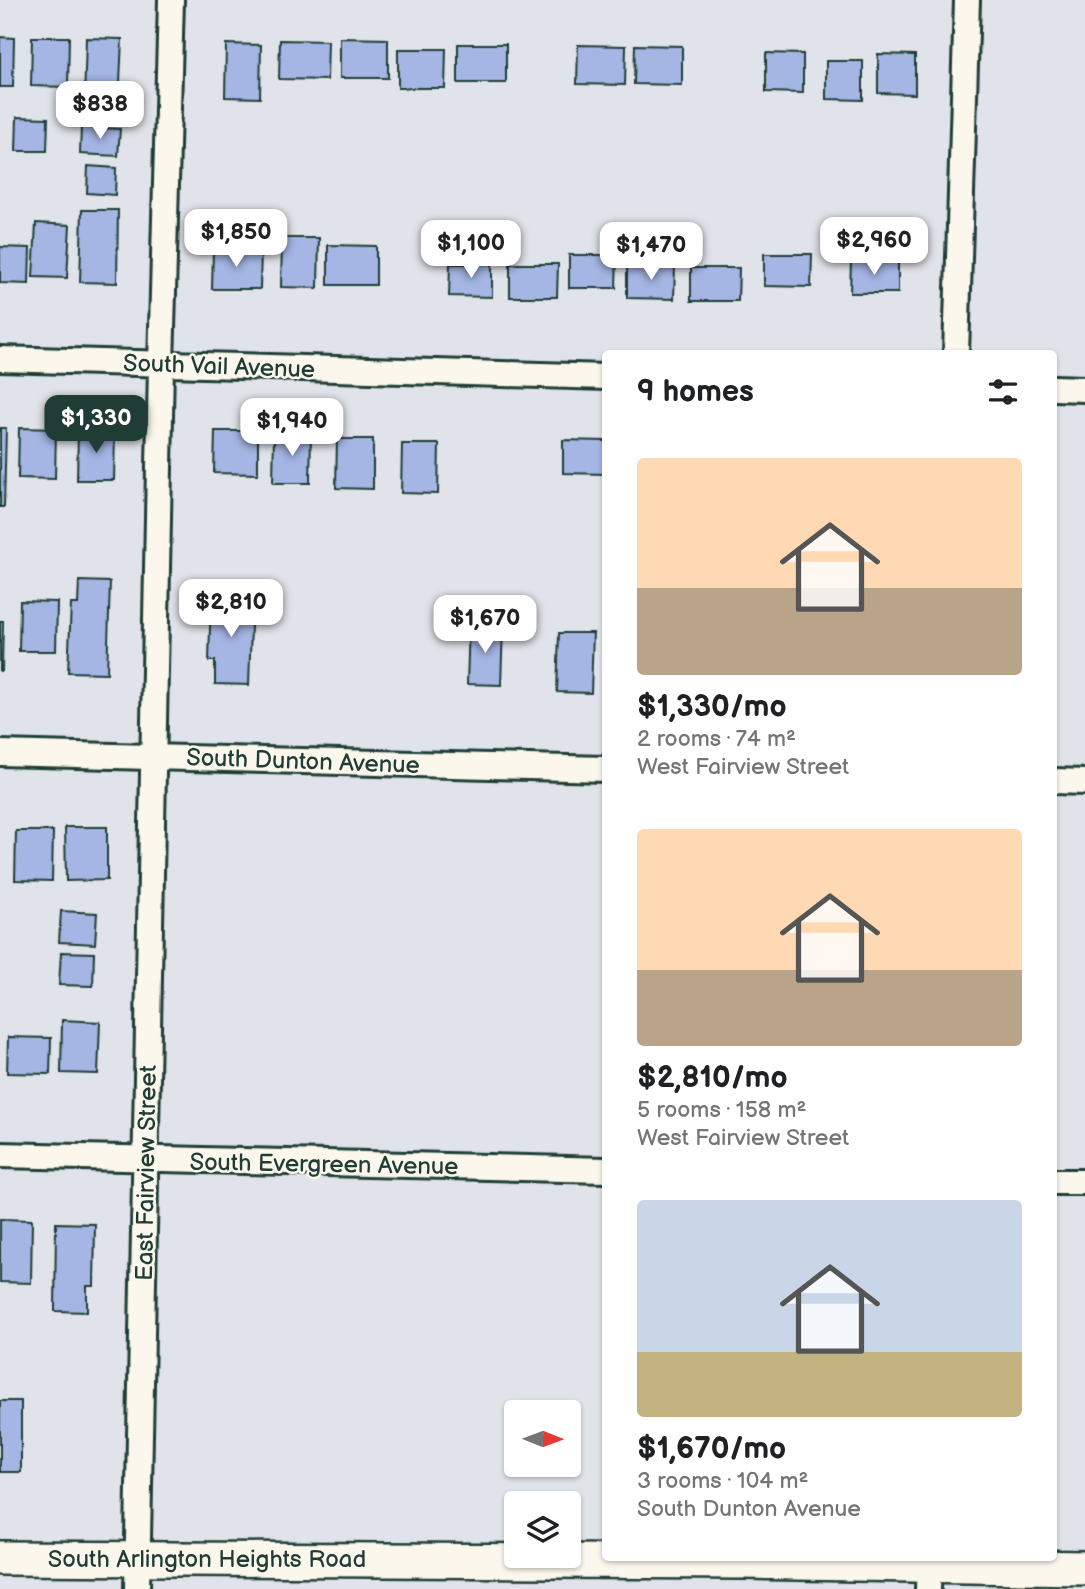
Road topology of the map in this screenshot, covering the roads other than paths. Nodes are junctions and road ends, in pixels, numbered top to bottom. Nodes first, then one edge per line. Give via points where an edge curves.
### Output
1 (172, 0) edge
2 (967, 0) edge
3 (956, 350) edge
4 (0, 359) edge
5 (162, 365) junction
6 (602, 377) edge
7 (1057, 388) edge
8 (1085, 389) edge
9 (0, 752) edge
10 (155, 757) junction
11 (602, 769) edge
12 (1057, 781) edge
13 (1085, 782) edge
14 (0, 1155) edge
15 (146, 1159) junction
16 (602, 1170) edge
17 (1057, 1182) edge
18 (1085, 1182) edge
19 (0, 1558) edge
20 (1085, 1568) edge
21 (929, 1571) edge
22 (137, 1574) edge

1 - 5 street, East Fairview Street
2 - 3 street
4 - 5 street, South Vail Avenue
5 - 6 street, South Vail Avenue
5 - 10 street, East Fairview Street
7 - 8 street
9 - 10 street, South Dunton Avenue
10 - 11 street, South Dunton Avenue
10 - 15 street, East Fairview Street
12 - 13 street
14 - 15 street, South Evergreen Avenue
15 - 16 street, South Evergreen Avenue
15 - 22 street, East Fairview Street
17 - 18 street
19 - 22 main road, South Arlington Heights Road
20 - 21 main road, South Arlington Heights Road
21 - 22 main road, South Arlington Heights Road via 744,1562

